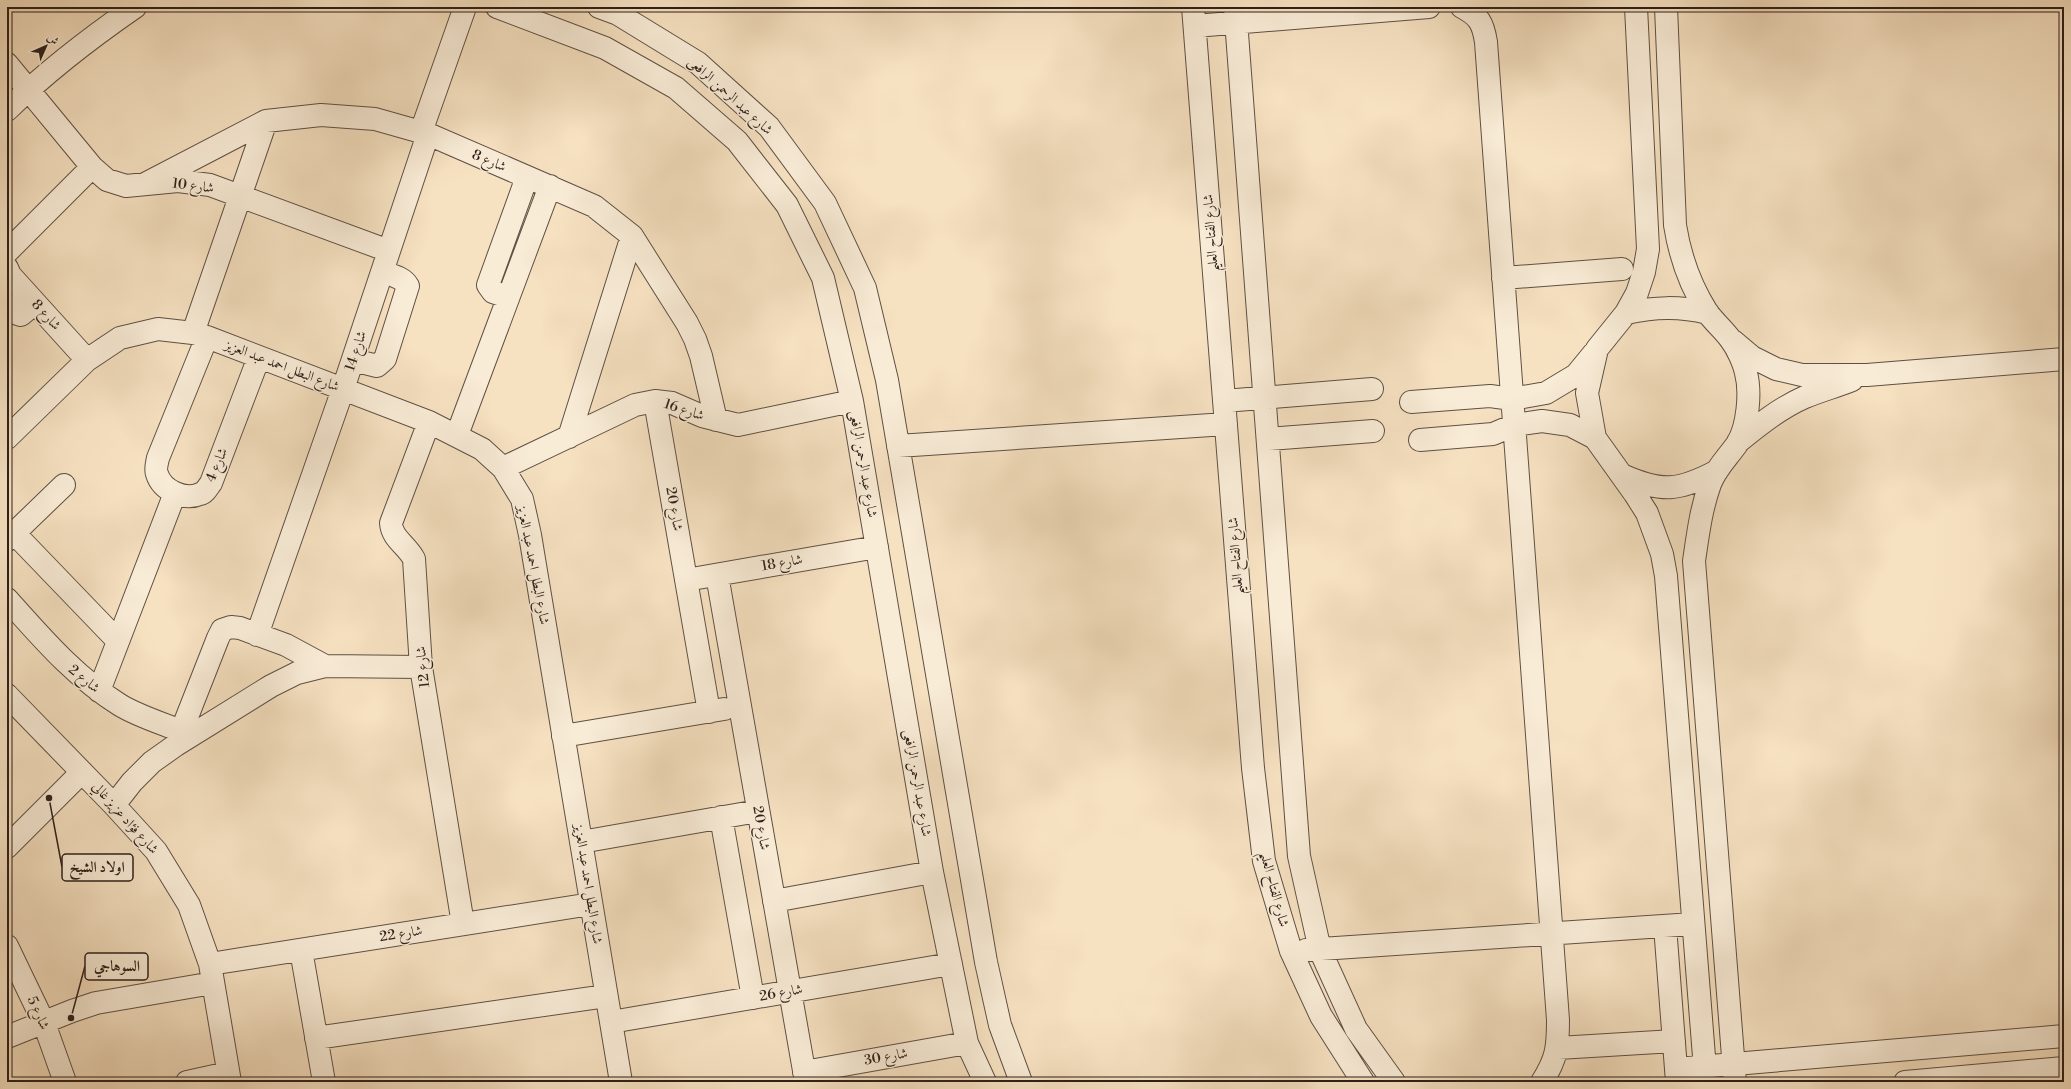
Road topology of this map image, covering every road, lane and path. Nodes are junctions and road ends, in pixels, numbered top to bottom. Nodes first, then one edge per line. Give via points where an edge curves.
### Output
1 (135, 7) edge
2 (464, 7) edge
3 (496, 7) edge
4 (599, 7) edge
5 (1429, 7) edge
6 (1462, 7) edge
7 (1636, 7) edge
8 (1666, 7) edge
9 (1236, 15) edge
10 (1194, 16) edge
11 (7, 64) edge
12 (29, 89) junction
13 (7, 110) edge
14 (266, 121) junction
15 (425, 133) junction
16 (92, 167) junction
17 (527, 177) junction
18 (145, 184) junction
19 (550, 186) junction
20 (240, 196) junction
21 (632, 236) junction
22 (389, 251) junction
23 (7, 252) edge
24 (1622, 269) dead end
25 (382, 272) junction
26 (8, 273) edge
27 (1503, 278) junction
28 (508, 297) junction
29 (35, 303) junction
30 (7, 304) edge
31 (1626, 313) junction
32 (1708, 313) junction
33 (200, 335) junction
34 (1732, 340) junction
35 (1598, 349) junction
36 (259, 357) junction
37 (2064, 359) edge
38 (87, 360) junction
39 (353, 360) junction
40 (1868, 375) junction
41 (343, 389) junction
42 (1372, 389) dead end
43 (1264, 398) junction
44 (1512, 399) junction
45 (655, 401) junction
46 (852, 401) junction
47 (1224, 401) junction
48 (1411, 402) dead end
49 (716, 420) junction
50 (430, 422) junction
51 (1226, 424) junction
52 (1514, 425) junction
53 (1373, 431) dead end
54 (457, 435) junction
55 (569, 437) junction
56 (7, 438) edge
57 (1595, 438) junction
58 (1268, 439) junction
59 (1420, 440) dead end
60 (1738, 442) junction
61 (898, 446) junction
62 (503, 468) junction
63 (1717, 471) junction
64 (1622, 475) junction
65 (64, 485) dead end
66 (175, 493) junction
67 (11, 536) edge
68 (877, 547) junction
69 (717, 574) junction
70 (686, 580) junction
71 (7, 599) edge
72 (257, 635) junction
73 (118, 640) junction
74 (325, 666) junction
75 (421, 667) junction
76 (99, 691) junction
77 (7, 696) edge
78 (740, 707) junction
79 (709, 712) junction
80 (563, 736) junction
81 (178, 738) junction
82 (82, 772) junction
83 (114, 804) junction
84 (758, 811) junction
85 (722, 818) junction
86 (581, 842) junction
87 (7, 847) edge
88 (932, 872) junction
89 (774, 900) junction
90 (591, 904) junction
91 (463, 924) junction
92 (1693, 924) junction
93 (1665, 926) junction
94 (1552, 933) junction
95 (981, 935) junction
96 (947, 944) junction
97 (7, 947) edge
98 (301, 950) junction
99 (1320, 950) junction
100 (1291, 951) junction
101 (951, 964) junction
102 (212, 974) junction
103 (790, 992) junction
104 (606, 996) junction
105 (753, 998) junction
106 (44, 1022) junction
107 (611, 1022) junction
108 (2064, 1036) edge
109 (7, 1037) edge
110 (316, 1038) junction
111 (1674, 1041) junction
112 (968, 1042) junction
113 (1558, 1048) junction
114 (2064, 1068) edge
115 (1734, 1073) edge
116 (1705, 1074) edge
117 (1676, 1076) edge
118 (805, 1077) edge
119 (229, 1078) edge
120 (617, 1081) edge
121 (65, 1082) edge
122 (187, 1082) edge
123 (324, 1082) edge
124 (985, 1082) edge
125 (1022, 1082) edge
126 (1363, 1082) edge
127 (1394, 1082) edge
128 (1542, 1082) edge
129 (1905, 1082) edge

1 - 12 street via 85,42
2 - 15 street, شارع 14
3 - 46 street, شارع عبد الرحمن الرافعى via 605,48 676,88 737,141 787,205 823,278
4 - 61 street, شارع عبد الرحمن الرافعى via 618,14 698,63 769,127 825,203 865,288 887,380
5 - 9 street
6 - 27 street via 1474,14 1484,26
7 - 31 street via 1648,250 1637,293
8 - 32 street via 1675,225 1686,271
9 - 10 street
9 - 43 street
10 - 47 street, شارع الفتاح العليم
11 - 12 street, شارع 10
12 - 13 street
12 - 16 street, شارع 10
14 - 15 street, شارع 8 via 321,115 376,119
14 - 18 street, شارع 8
14 - 20 street, شارع 4
15 - 17 street, شارع 8
15 - 22 street, شارع 14
16 - 18 street, شارع 10 via 107,180 126,186
16 - 23 street
17 - 19 street, شارع 8
17 - 28 street via 488,285 493,292
18 - 20 street, شارع 10 via 178,181 210,185
19 - 21 street, شارع 8 via 594,206
19 - 28 street
20 - 22 street, شارع 10
20 - 33 street, شارع 4
21 - 49 street, شارع 8 via 695,339
21 - 55 street
22 - 25 street, شارع 14
24 - 27 street
25 - 39 street, شارع 14
25 - 39 street via 400,278 408,286 393,336 382,364 372,366
26 - 29 street, شارع 8
27 - 44 street
28 - 54 street
29 - 30 street via 21,315 15,313
29 - 38 street, شارع 8
31 - 32 street via 1668,307
31 - 35 street
32 - 34 street
33 - 36 street, شارع البطل احمد عبد العزيز
33 - 38 street, شارع البطل احمد عبد العزيز via 158,329 120,338
33 - 66 street, شارع 4 via 158,458 156,472 162,485
34 - 40 street via 1752,357 1776,369 1802,375
34 - 60 street via 1746,373 1749,408
35 - 44 street via 1576,375 1546,393
35 - 57 street via 1587,393
36 - 41 street, شارع البطل احمد عبد العزيز
36 - 66 street, شارع 4 via 211,483 202,494 188,498
37 - 40 street
38 - 56 street, شارع البطل احمد عبد العزيز
39 - 41 street, شارع 14
40 - 60 street via 1799,400 1759,425
41 - 50 street, شارع البطل احمد عبد العزيز
41 - 72 street, شارع 14
42 - 43 street
43 - 47 street
43 - 58 street
44 - 48 street via 1490,396
44 - 52 street
45 - 49 street, شارع 16 via 672,403
45 - 55 street, شارع 16 via 635,405
45 - 70 street, شارع 20
46 - 49 street, شارع 16 via 738,425
46 - 68 street, شارع عبد الرحمن الرافعى
47 - 51 street, شارع الفتاح العليم
50 - 54 street, شارع البطل احمد عبد العزيز
50 - 75 street, شارع 12 via 391,523 395,537 409,549 414,559
51 - 61 street
51 - 100 street, شارع الفتاح العليم via 1253,768 1264,861
52 - 57 street via 1542,421 1570,425
52 - 59 street via 1493,434
52 - 94 street
53 - 58 street
54 - 62 street, شارع البطل احمد عبد العزيز via 482,449
55 - 62 street, شارع 16
57 - 64 street
58 - 99 street via 1299,856
60 - 63 street
61 - 95 street, شارع عبد الرحمن الرافعى
62 - 80 street, شارع البطل احمد عبد العزيز via 522,499
63 - 64 street via 1695,483 1670,488 1645,485
63 - 115 street via 1710,483 1700,517 1694,561
64 - 92 street via 1636,494 1653,527 1666,576
65 - 67 street
66 - 73 street
67 - 73 street
68 - 69 street, شارع 18
68 - 88 street, شارع عبد الرحمن الرافعى
69 - 70 street, شارع 18
69 - 78 street, شارع 20
70 - 79 street, شارع 20
71 - 76 street, شارع 2 via 64,662
72 - 74 street via 299,651
72 - 81 street via 231,627 222,630
73 - 76 street
74 - 75 street
74 - 81 street via 297,673
75 - 91 street, شارع 12
76 - 81 street, شارع 2
77 - 82 street, شارع فؤاد عزيز غالي
78 - 79 street
78 - 84 street, شارع 20
79 - 80 street
80 - 86 street, شارع البطل احمد عبد العزيز
81 - 83 street via 132,782
82 - 83 street, شارع فؤاد عزيز غالي
82 - 87 street
83 - 102 street, شارع فؤاد عزيز غالي via 156,851 189,905
84 - 85 street
84 - 89 street, شارع 20
85 - 86 street
85 - 105 street
86 - 90 street, شارع البطل احمد عبد العزيز
88 - 89 street
88 - 96 street, شارع عبد الرحمن الرافعى
89 - 103 street, شارع 20
90 - 91 street, شارع 22
90 - 104 street, شارع البطل احمد عبد العزيز
91 - 98 street, شارع 22
92 - 93 street
92 - 116 street
93 - 94 street
93 - 111 street
94 - 99 street
94 - 113 street
95 - 96 street
95 - 125 street, شارع عبد الرحمن الرافعى via 1000,1025
96 - 101 street, شارع عبد الرحمن الرافعى
97 - 106 street, شارع 5
98 - 102 street, شارع 22
98 - 110 street
99 - 100 street
99 - 127 street via 1356,1029
100 - 126 street, شارع الفتاح العليم via 1321,1016
101 - 103 street, شارع 26
101 - 112 street, شارع عبد الرحمن الرافعى
102 - 106 street, شارع 22 via 96,1004
102 - 119 street, شارع فؤاد عزيز غالي
103 - 105 street, شارع 26
103 - 118 street, شارع 20
104 - 107 street, شارع البطل احمد عبد العزيز
104 - 110 street
105 - 107 street, شارع 26
106 - 109 street, شارع 22
106 - 121 street, شارع 5
107 - 120 street, شارع البطل احمد عبد العزيز
108 - 115 street
110 - 123 street
111 - 113 street
111 - 117 street
112 - 118 street, شارع 30
112 - 124 street, شارع عبد الرحمن الرافعى
113 - 128 street via 1552,1067
114 - 129 street
115 - 116 street
116 - 117 street
119 - 122 street

